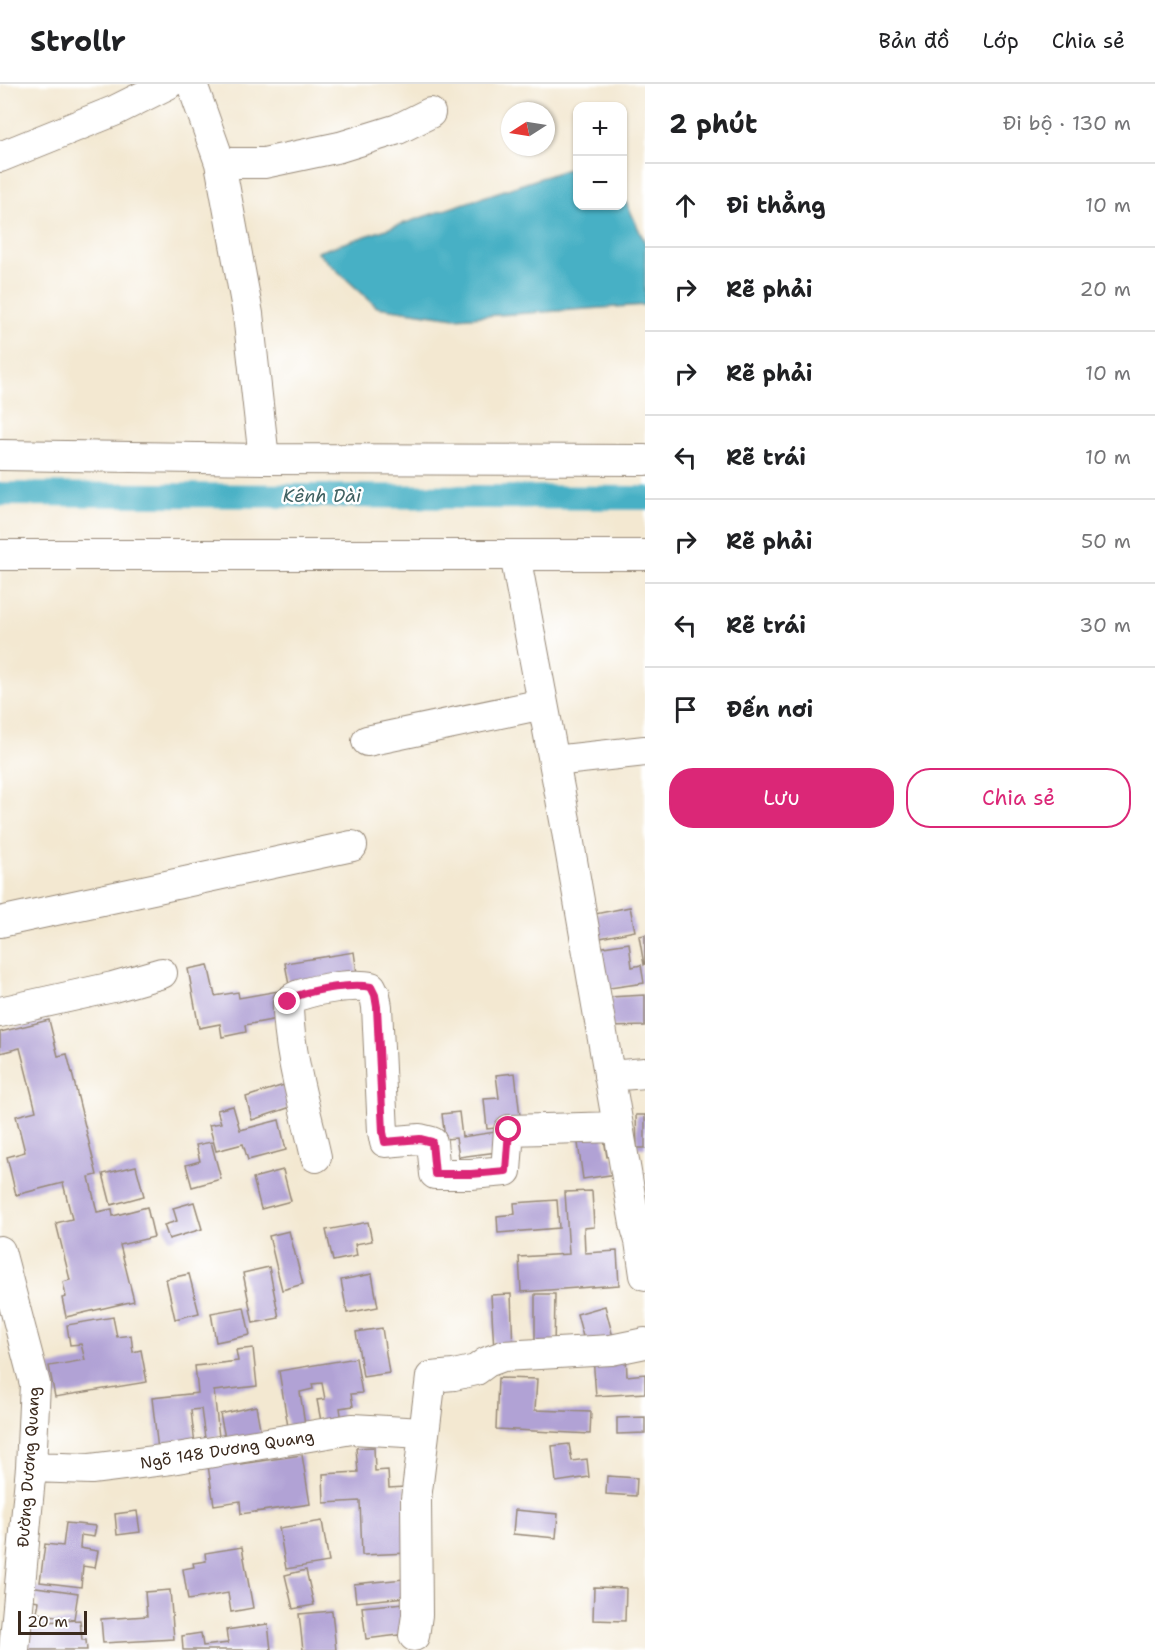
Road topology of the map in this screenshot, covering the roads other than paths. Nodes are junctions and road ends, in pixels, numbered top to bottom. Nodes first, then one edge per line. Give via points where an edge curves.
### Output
1 (168, 84) edge
2 (192, 84) edge
3 (430, 113) dead end
4 (0, 157) edge
5 (220, 163) junction
6 (0, 455) edge
7 (264, 459) junction
8 (645, 460) edge
9 (0, 555) edge
10 (515, 555) junction
11 (645, 555) edge
12 (543, 704) junction
13 (367, 741) dead end
14 (645, 751) edge
15 (554, 761) junction
16 (352, 846) dead end
17 (0, 922) edge
18 (162, 973) dead end
19 (0, 1012) edge
20 (645, 1073) edge
21 (609, 1076) junction
22 (618, 1127) junction
23 (316, 1157) dead end
24 (642, 1241) edge
25 (0, 1251) edge
26 (645, 1275) edge
27 (645, 1343) edge
28 (423, 1433) junction
29 (31, 1467) junction
30 (11, 1559) edge
31 (414, 1636) dead end
32 (14, 1650) edge

1 - 4 street via 114,111
2 - 5 street
3 - 5 street via 398,129 340,147 264,163
5 - 7 street via 248,314
6 - 7 street
7 - 8 street
9 - 10 street
10 - 11 street
10 - 12 street
12 - 13 street
12 - 15 street
14 - 15 street
15 - 21 street
16 - 17 street
18 - 19 street
20 - 21 street
21 - 22 street
22 - 23 street via 509,1130 506,1171 435,1174 432,1142 385,1142 375,995 371,987 358,986 297,995 288,1002 297,1070
22 - 24 street via 635,1224
24 - 26 street
25 - 29 street, Đường Dương Quang via 35,1383
27 - 28 street via 611,1350 503,1356 476,1370 431,1377
28 - 29 street, Ngõ 148 Dương Quang via 352,1429 91,1469
28 - 31 street via 417,1499
29 - 30 street, Đường Dương Quang
30 - 32 street, Đường Dương Quang

